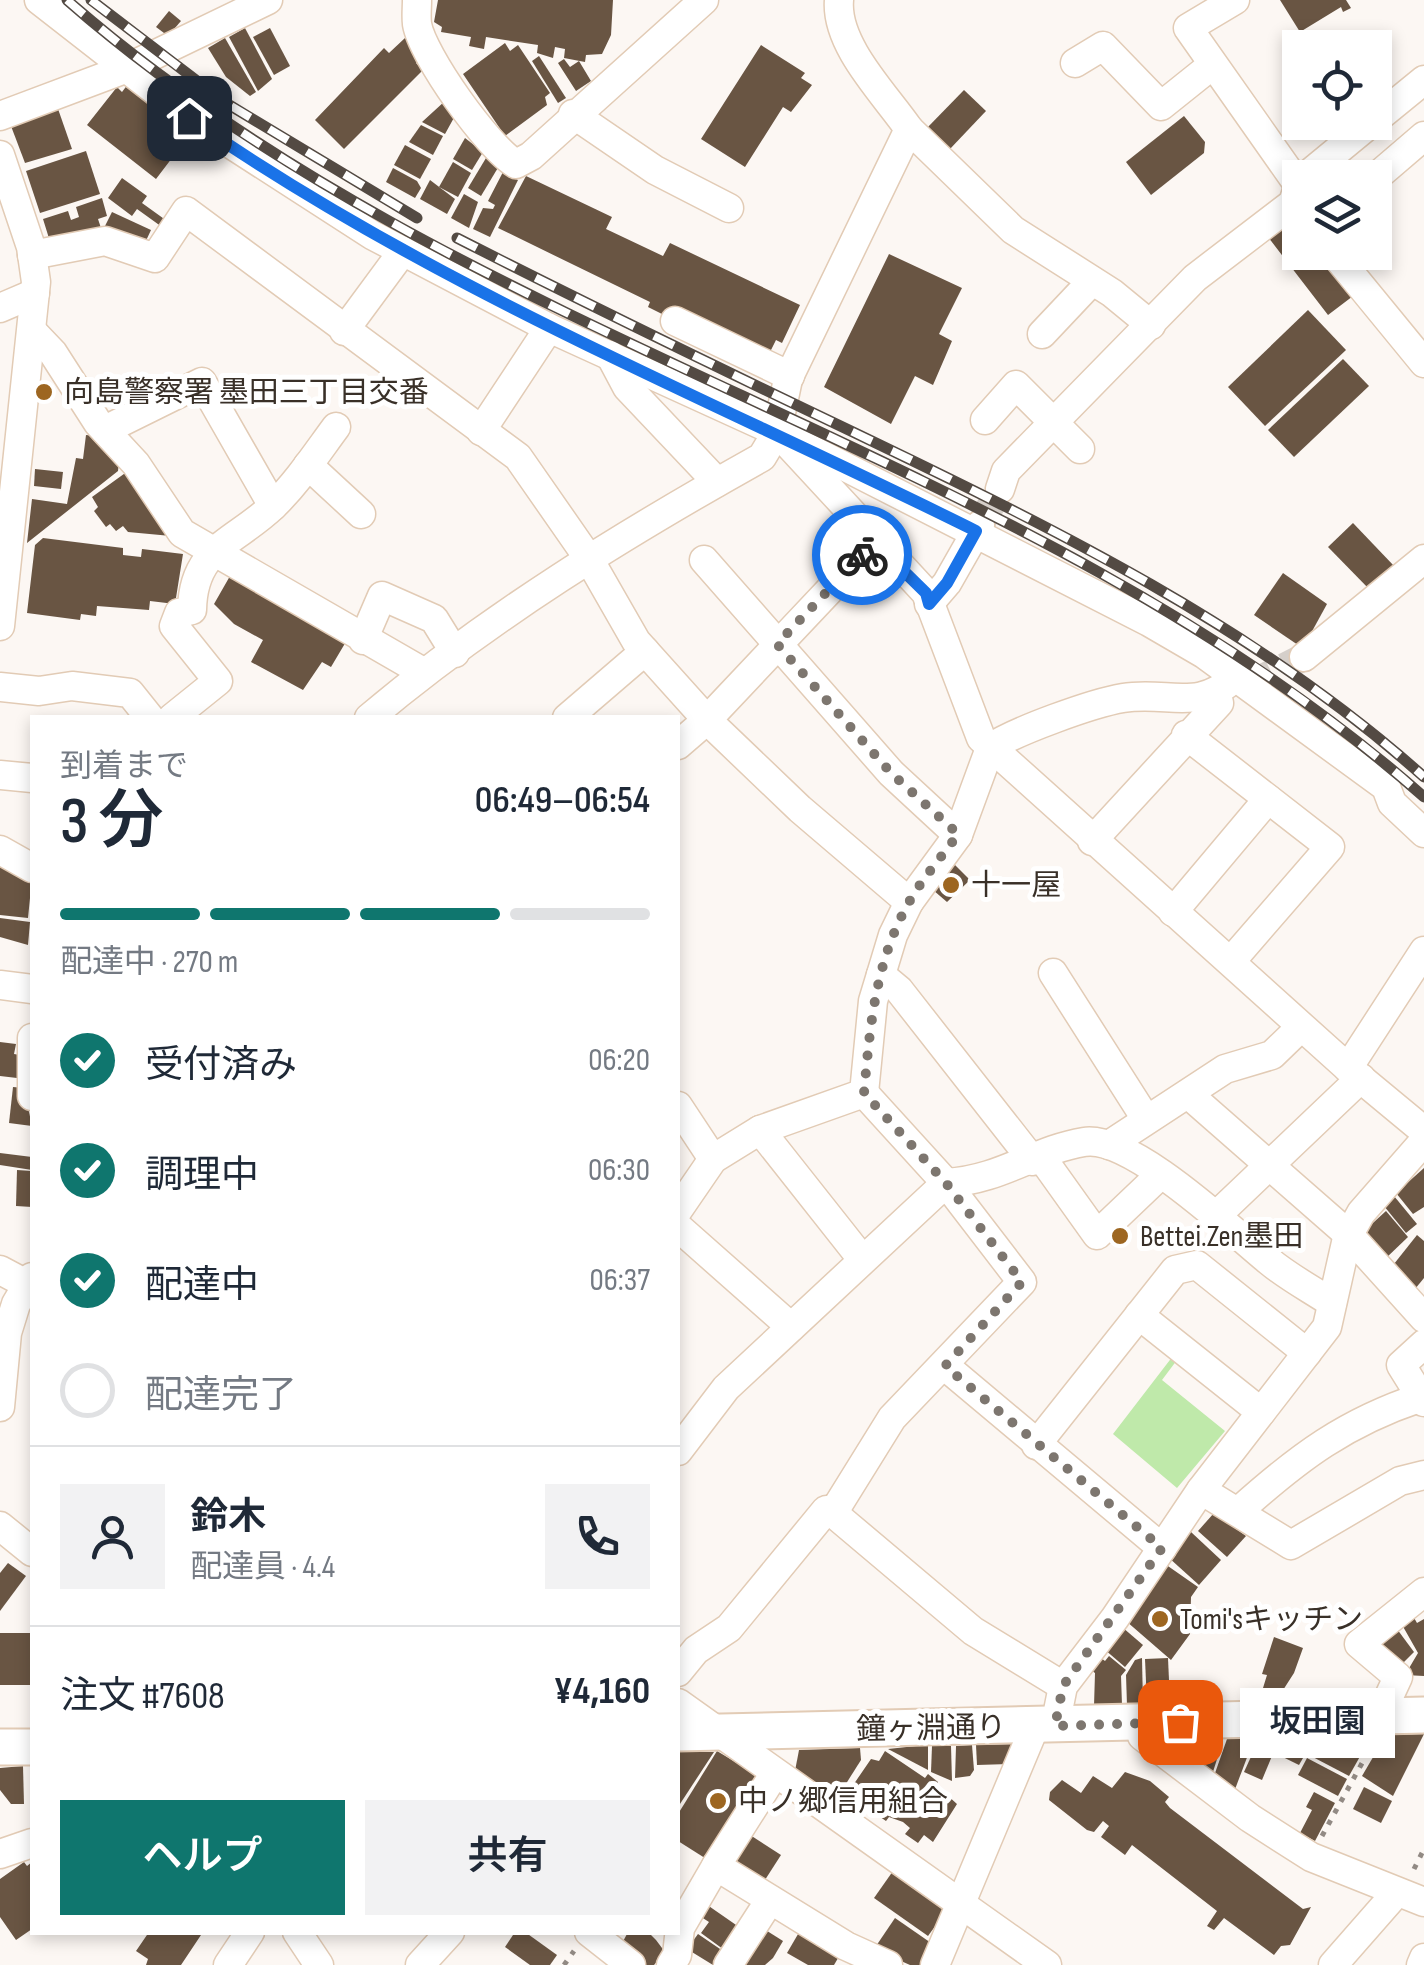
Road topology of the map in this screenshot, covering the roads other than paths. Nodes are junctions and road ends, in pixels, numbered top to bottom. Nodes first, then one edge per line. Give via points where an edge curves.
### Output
1 (38, 0) edge
2 (268, 0) edge
3 (417, 0) edge
4 (704, 0) edge
5 (840, 0) edge
6 (1218, 4) edge
7 (1075, 63) dead end
8 (1211, 66) junction
9 (125, 69) junction
10 (1424, 80) edge
11 (1392, 106) edge
12 (573, 114) junction
13 (0, 116) edge
14 (909, 128) junction
15 (1424, 136) edge
16 (1354, 140) edge
17 (0, 155) edge
18 (1332, 160) edge
19 (1392, 163) edge
20 (1282, 167) edge
21 (1282, 205) edge
22 (729, 208) dead end
23 (402, 251) junction
24 (32, 255) junction
25 (1347, 270) edge
26 (1092, 282) junction
27 (35, 294) junction
28 (0, 308) edge
29 (676, 320) dead end
30 (1151, 325) junction
31 (549, 328) junction
32 (32, 330) junction
33 (344, 331) junction
34 (1042, 334) dead end
35 (610, 355) junction
36 (1424, 363) edge
37 (790, 376) junction
38 (984, 420) dead end
39 (1054, 425) junction
40 (336, 427) dead end
41 (104, 430) junction
42 (481, 430) junction
43 (777, 432) junction
44 (1080, 449) dead end
45 (308, 465) junction
46 (717, 482) junction
47 (1000, 488) tunnel mouth
48 (273, 506) junction
49 (361, 514) dead end
50 (978, 528) junction
51 (874, 542) junction
52 (210, 552) junction
53 (3, 558) edge
54 (589, 560) junction
55 (704, 560) dead end
56 (1421, 568) edge
57 (929, 604) junction
58 (0, 626) edge
59 (363, 640) junction
60 (777, 644) junction
61 (645, 651) junction
62 (455, 652) junction
63 (1304, 657) tunnel mouth
64 (424, 672) junction
65 (1226, 686) junction
66 (0, 687) edge
67 (148, 715) edge
68 (176, 715) edge
69 (374, 715) edge
70 (571, 715) edge
71 (708, 720) junction
72 (1186, 736) junction
73 (680, 743) edge
74 (990, 748) junction
75 (0, 775) edge
76 (30, 778) edge
77 (1268, 799) junction
78 (1424, 833) edge
79 (958, 834) junction
80 (1092, 841) junction
81 (0, 850) edge
82 (30, 867) edge
83 (909, 902) junction
84 (1173, 912) junction
85 (1424, 952) edge
86 (1232, 960) junction
87 (1054, 974) dead end
88 (880, 975) junction
89 (0, 985) edge
90 (30, 988) edge
91 (1301, 1027) junction
92 (1354, 1073) junction
93 (864, 1093) junction
94 (1188, 1094) junction
95 (680, 1109) edge
96 (1146, 1119) junction
97 (760, 1130) junction
98 (1424, 1131) edge
99 (1424, 1141) edge
100 (1109, 1145) junction
101 (713, 1159) junction
102 (1038, 1160) junction
103 (1268, 1166) junction
104 (1160, 1176) junction
105 (946, 1183) junction
106 (680, 1207) edge
107 (1218, 1215) junction
108 (680, 1229) edge
109 (1348, 1235) junction
110 (862, 1260) junction
111 (0, 1270) edge
112 (30, 1283) edge
113 (30, 1285) edge
114 (1332, 1303) junction
115 (1139, 1315) junction
116 (1424, 1318) edge
117 (791, 1327) junction
118 (1424, 1344) edge
119 (1307, 1353) junction
120 (945, 1366) junction
121 (1423, 1400) edge
122 (0, 1407) edge
123 (1261, 1412) junction
124 (1036, 1445) junction
125 (680, 1448) edge
126 (1424, 1475) edge
127 (1201, 1490) junction
128 (1240, 1510) junction
129 (833, 1513) junction
130 (0, 1526) edge
131 (1162, 1548) junction
132 (30, 1550) edge
133 (1424, 1592) edge
134 (680, 1670) edge
135 (1063, 1686) junction
136 (680, 1704) edge
137 (1424, 1715) edge
138 (1380, 1723) junction
139 (1140, 1724) junction
140 (1045, 1726) junction
141 (718, 1732) junction
142 (680, 1733) edge
143 (30, 1747) edge
144 (0, 1748) edge
145 (775, 1773) junction
146 (30, 1844) edge
147 (0, 1854) edge
148 (716, 1866) junction
149 (1397, 1892) junction
150 (770, 1900) junction
151 (1424, 1902) edge
152 (961, 1904) junction
153 (248, 1935) edge
154 (298, 1935) edge
155 (447, 1935) edge
156 (593, 1935) edge
157 (1424, 1958) edge
158 (681, 1962) edge
159 (228, 1965) edge
160 (319, 1965) edge
161 (420, 1965) edge
162 (630, 1965) edge
163 (728, 1965) edge
164 (888, 1965) edge
165 (935, 1965) edge
166 (1047, 1965) edge
167 (1333, 1965) edge
168 (1421, 1965) edge

1 - 9 street
2 - 9 street
3 - 12 street via 417,27 467,115 502,156 516,164 532,156
4 - 12 street
5 - 14 street via 838,14 856,54
6 - 8 street via 1188,28
7 - 8 street via 1103,46 1161,106
8 - 20 street
9 - 13 street
9 - 23 street via 246,157
10 - 11 street
12 - 22 street via 655,170
14 - 26 street via 1013,230
14 - 37 street
15 - 19 street
16 - 18 street
17 - 24 street
21 - 30 street
23 - 31 street
23 - 33 street
24 - 27 street
24 - 33 street via 105,241 156,258 186,212
25 - 36 street
26 - 30 street
26 - 34 street
27 - 28 street
27 - 32 street
29 - 37 street
30 - 39 street
31 - 35 street
31 - 42 street
32 - 41 street
32 - 53 street
33 - 42 street
35 - 43 street
35 - 46 street via 627,387
37 - 43 street
38 - 39 street via 1016,386
39 - 44 street
39 - 47 street via 1006,471
40 - 45 street
41 - 48 street via 202,382
41 - 52 street via 182,533
42 - 54 street via 518,458
43 - 46 street via 762,458
43 - 50 street
43 - 51 street
45 - 48 street
45 - 49 street
46 - 54 street
48 - 52 street
50 - 57 street
50 - 65 street via 1204,654
51 - 57 street via 926,593
51 - 60 street
52 - 59 street
52 - 68 street via 192,610 179,612 174,626 218,681
53 - 58 street
54 - 61 street
54 - 62 street
55 - 60 street
56 - 63 street
57 - 74 street
59 - 62 street via 382,596 434,619
59 - 64 street
60 - 71 street
60 - 79 street via 891,773
61 - 70 street
61 - 71 street
62 - 64 street
64 - 69 street
65 - 72 street
65 - 74 street via 1195,700 1121,698
65 - 78 street via 1337,747 1386,787 1392,804
66 - 67 street via 130,693
71 - 73 street
71 - 83 street
72 - 77 street
72 - 80 street
74 - 79 street
74 - 80 street
75 - 76 street
77 - 84 street
77 - 86 street via 1330,847
79 - 83 street
80 - 84 street
81 - 82 street
83 - 88 street
84 - 86 street
85 - 92 street
86 - 91 street
87 - 96 street
88 - 93 street
88 - 102 street
89 - 90 street
91 - 92 street
91 - 94 street via 1272,1055 1225,1069
92 - 98 street
92 - 103 street
93 - 97 street
93 - 105 street
94 - 96 street
94 - 103 street
95 - 101 street
96 - 100 street
97 - 101 street
97 - 110 street
99 - 109 street
100 - 102 street via 1086,1142
100 - 104 street
101 - 106 street
102 - 104 street via 1097,1235
102 - 105 street via 980,1181
103 - 107 street
103 - 109 street
104 - 107 street
105 - 110 street
105 - 120 street via 1022,1282
107 - 114 street via 1270,1262
108 - 117 street
109 - 114 street
109 - 116 street
110 - 117 street
111 - 112 street
113 - 122 street via 7,1333
114 - 119 street via 1327,1327
115 - 119 street via 1175,1270 1197,1265
115 - 123 street
115 - 124 street
117 - 125 street via 726,1388
118 - 121 street via 1402,1365
119 - 123 street
120 - 124 street
120 - 129 street via 892,1418
121 - 128 street via 1368,1415 1335,1434
123 - 127 street
124 - 131 street
126 - 128 street via 1400,1481 1291,1545
127 - 128 street
127 - 131 street
129 - 134 street via 826,1510 729,1628
129 - 135 street via 973,1631
130 - 132 street
131 - 135 street
133 - 138 street via 1359,1644 1398,1677
135 - 140 street
136 - 141 street
137 - 138 main road, 鐘ヶ淵通り
138 - 139 main road, 鐘ヶ淵通り
139 - 140 main road, 鐘ヶ淵通り
139 - 149 street via 1142,1736 1250,1818 1311,1856
140 - 141 main road, 鐘ヶ淵通り
140 - 152 street
141 - 142 main road, 鐘ヶ淵通り
141 - 145 street
143 - 144 main road
145 - 148 street
145 - 152 street
146 - 147 street
148 - 150 street
148 - 158 street via 680,1928
149 - 151 street
149 - 167 street
150 - 163 street
150 - 164 street
152 - 165 street
152 - 166 street
153 - 159 street
154 - 160 street
155 - 161 street
156 - 162 street
157 - 168 street

